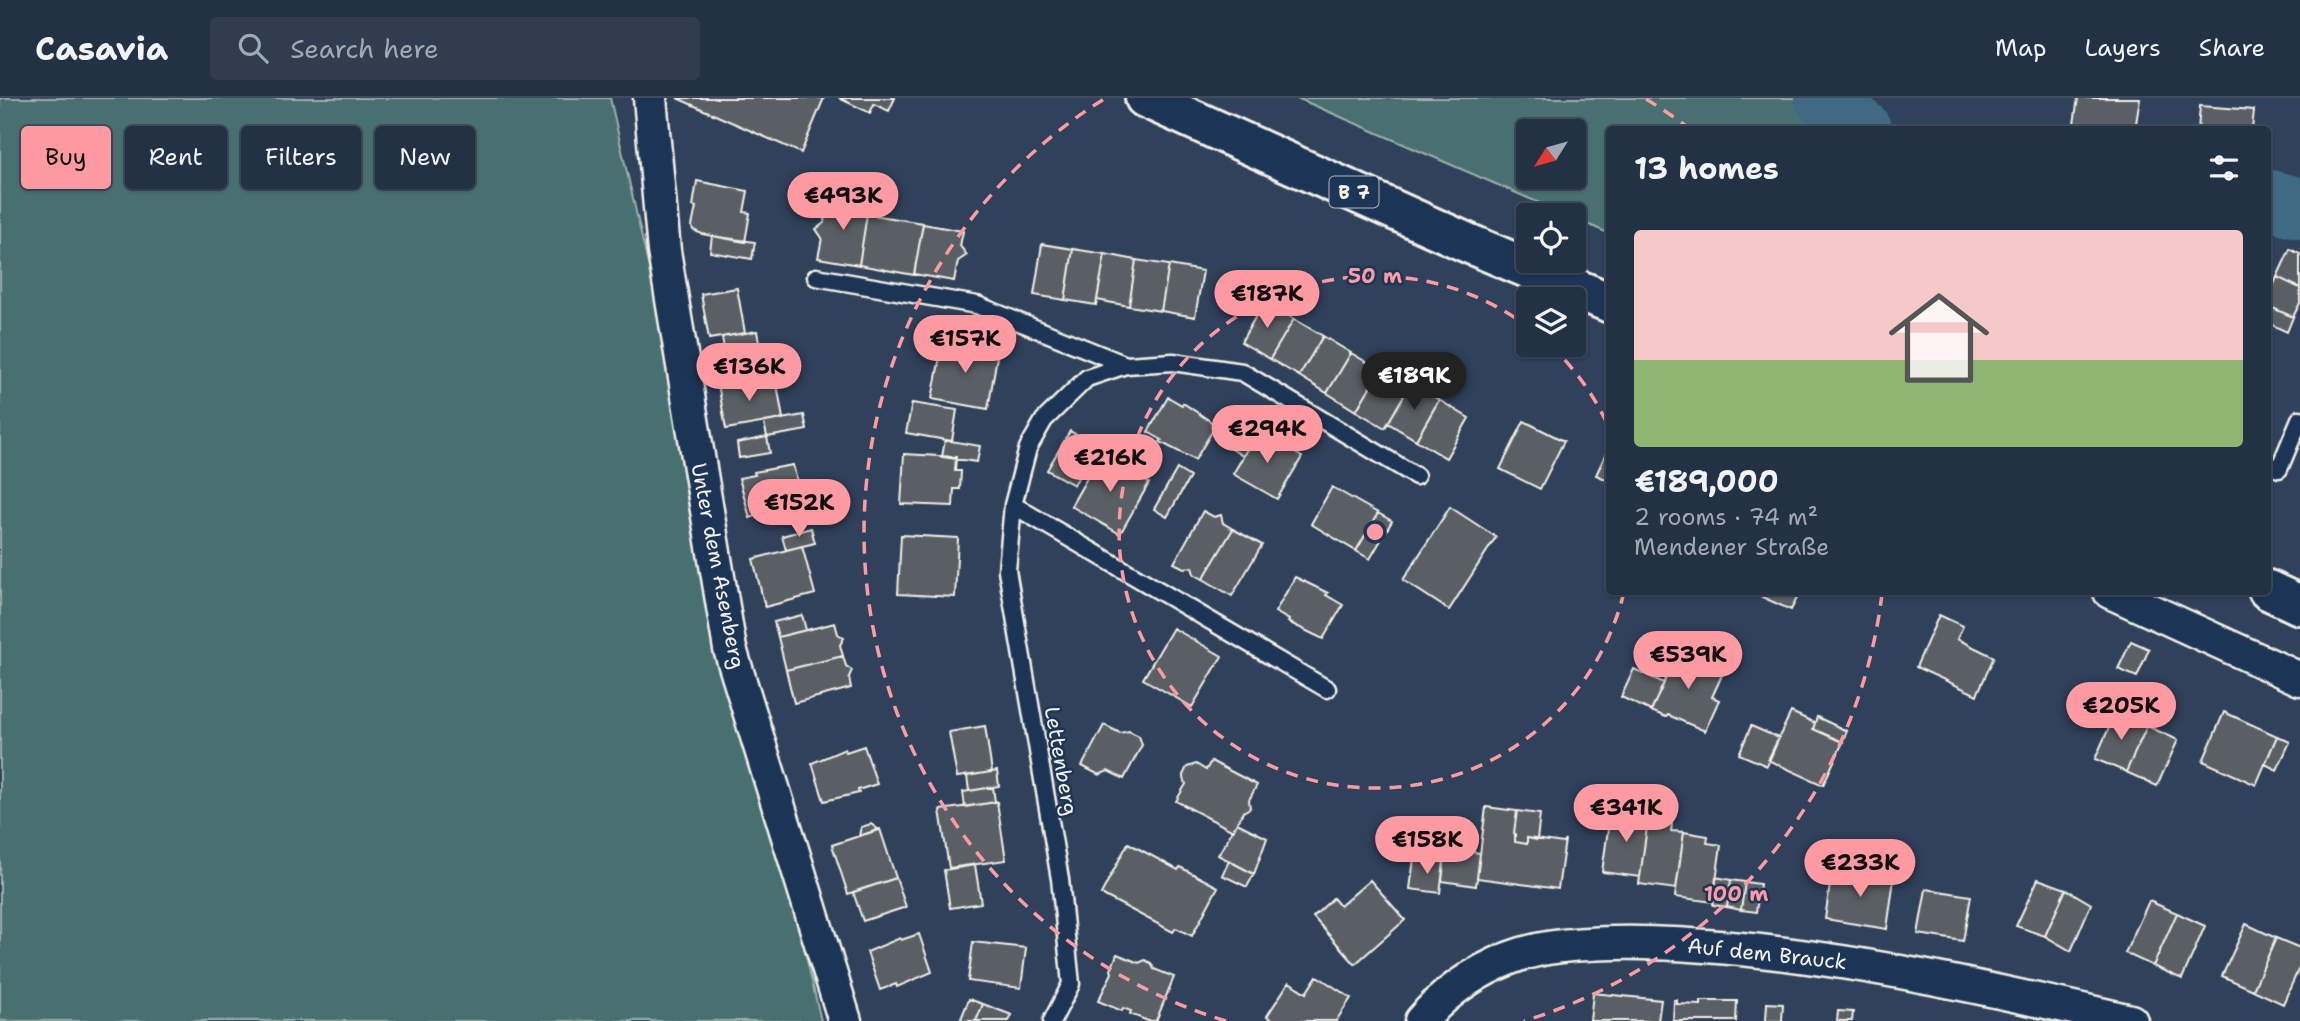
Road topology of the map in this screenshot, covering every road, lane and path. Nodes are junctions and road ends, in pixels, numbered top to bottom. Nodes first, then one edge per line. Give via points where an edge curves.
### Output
1 (650, 98) edge
2 (1145, 98) edge
3 (816, 277) dead end
4 (1564, 284) junction
5 (1606, 301) edge
6 (1606, 319) edge
7 (1126, 365) junction
8 (2300, 419) edge
9 (2271, 466) edge
10 (1416, 476) dead end
11 (1013, 505) junction
12 (2271, 591) edge
13 (2117, 595) edge
14 (2300, 605) edge
15 (2300, 679) edge
16 (1327, 689) dead end
17 (845, 1021) edge
18 (1052, 1021) edge
19 (1421, 1021) edge
20 (2131, 1021) edge

1 - 17 street, Unter dem Asenberg via 664,251 730,649
2 - 4 main road, B 7
3 - 7 lane, Lettenberg via 977,305
4 - 5 main road, B 7
4 - 6 street
7 - 10 lane, Lettenberg via 1173,362 1242,372
7 - 11 lane, Lettenberg via 1087,378 1044,421 1028,448
8 - 9 lane via 2279,470
11 - 16 lane
11 - 18 lane, Lettenberg via 1007,570 1060,879 1071,984
12 - 14 main road
13 - 15 street
19 - 20 street, Auf dem Brauck via 1462,981 1512,957 1562,945 1658,942 1804,955 1887,968

